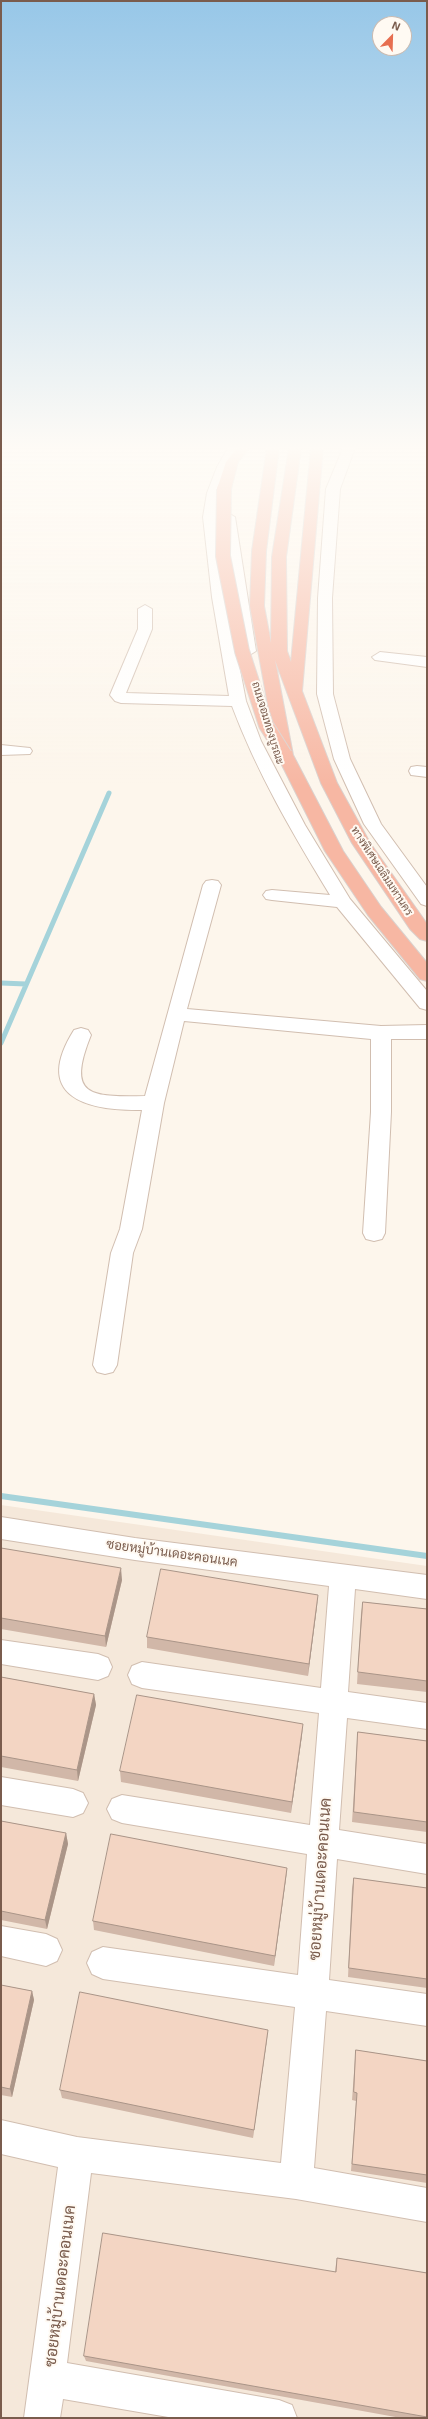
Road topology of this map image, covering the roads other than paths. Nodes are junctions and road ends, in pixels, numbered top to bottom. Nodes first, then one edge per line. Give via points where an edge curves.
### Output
1 (214, 561) edge
2 (224, 561) edge
3 (233, 561) edge
4 (259, 561) edge
5 (279, 561) edge
6 (308, 561) edge
7 (328, 561) edge
8 (146, 608) dead end
9 (380, 657) dead end
10 (427, 662) edge
11 (295, 695) junction
12 (238, 701) junction
13 (1, 750) edge
14 (24, 751) dead end
15 (285, 754) junction
16 (212, 885) dead end
17 (272, 895) dead end
18 (427, 900) edge
19 (343, 902) junction
20 (427, 935) edge
21 (427, 975) edge
22 (427, 984) edge
23 (427, 1004) edge
24 (176, 1014) junction
25 (427, 1032) edge
26 (381, 1034) junction
27 (81, 1035) dead end
28 (154, 1103) junction
29 (374, 1233) dead end
30 (105, 1365) dead end
31 (1, 1528) edge
32 (343, 1576) junction
33 (427, 1586) edge
34 (1, 1652) edge
35 (98, 1668) dead end
36 (142, 1675) dead end
37 (334, 1703) junction
38 (427, 1716) edge
39 (1, 1791) edge
40 (74, 1803) dead end
41 (122, 1809) dead end
42 (323, 1843) junction
43 (427, 1859) edge
44 (1, 1941) edge
45 (46, 1950) dead end
46 (103, 1963) dead end
47 (312, 1993) junction
48 (427, 2010) edge
49 (1, 2137) edge
50 (77, 2154) junction
51 (296, 2182) junction
52 (427, 2206) edge
53 (48, 2378) junction
54 (42, 2418) edge
55 (279, 2418) edge

1 - 12 street
2 - 15 highway, bridge via 242,651 266,725
3 - 22 street, ถนนจอมทองบูรณะ via 245,637 276,757 294,796 317,830 339,872
4 - 15 highway via 257,606
5 - 11 highway, ทางพิเศษเฉลิมมหานคร via 279,652
6 - 11 highway
7 - 18 street via 325,694 342,759 373,824
8 - 12 street via 145,629 118,696
9 - 10 street
11 - 20 highway, ทางพิเศษเฉลิมมหานคร via 329,783 361,843 417,925
12 - 19 street via 254,741 292,818
13 - 14 street
15 - 21 highway via 338,858 374,911
16 - 24 street
17 - 19 street
19 - 23 street
24 - 26 street
24 - 28 street
25 - 26 street
26 - 29 street via 381,1112
27 - 28 street via 70,1068 70,1080 76,1091 85,1098 110,1102
28 - 30 street via 131,1229 122,1253
31 - 32 street, ซอยหมู่บ้านเดอะคอนเนค
32 - 33 street, ซอยหมู่บ้านเดอะคอนเนค
32 - 37 street, ซอยหมู่บ้านเดอะคอนเนค
34 - 35 street
36 - 37 street
37 - 38 street
37 - 42 street, ซอยหมู่บ้านเดอะคอนเนค
39 - 40 street
41 - 42 street
42 - 43 street
42 - 47 street, ซอยหมู่บ้านเดอะคอนเนค
44 - 45 street
46 - 47 street
47 - 48 street
47 - 51 street, ซอยหมู่บ้านเดอะคอนเนค
49 - 50 street
50 - 51 street
50 - 53 street, ซอยหมู่บ้านเดอะคอนเนค
51 - 52 street
53 - 54 street, ซอยหมู่บ้านเดอะคอนเนค
53 - 55 street

